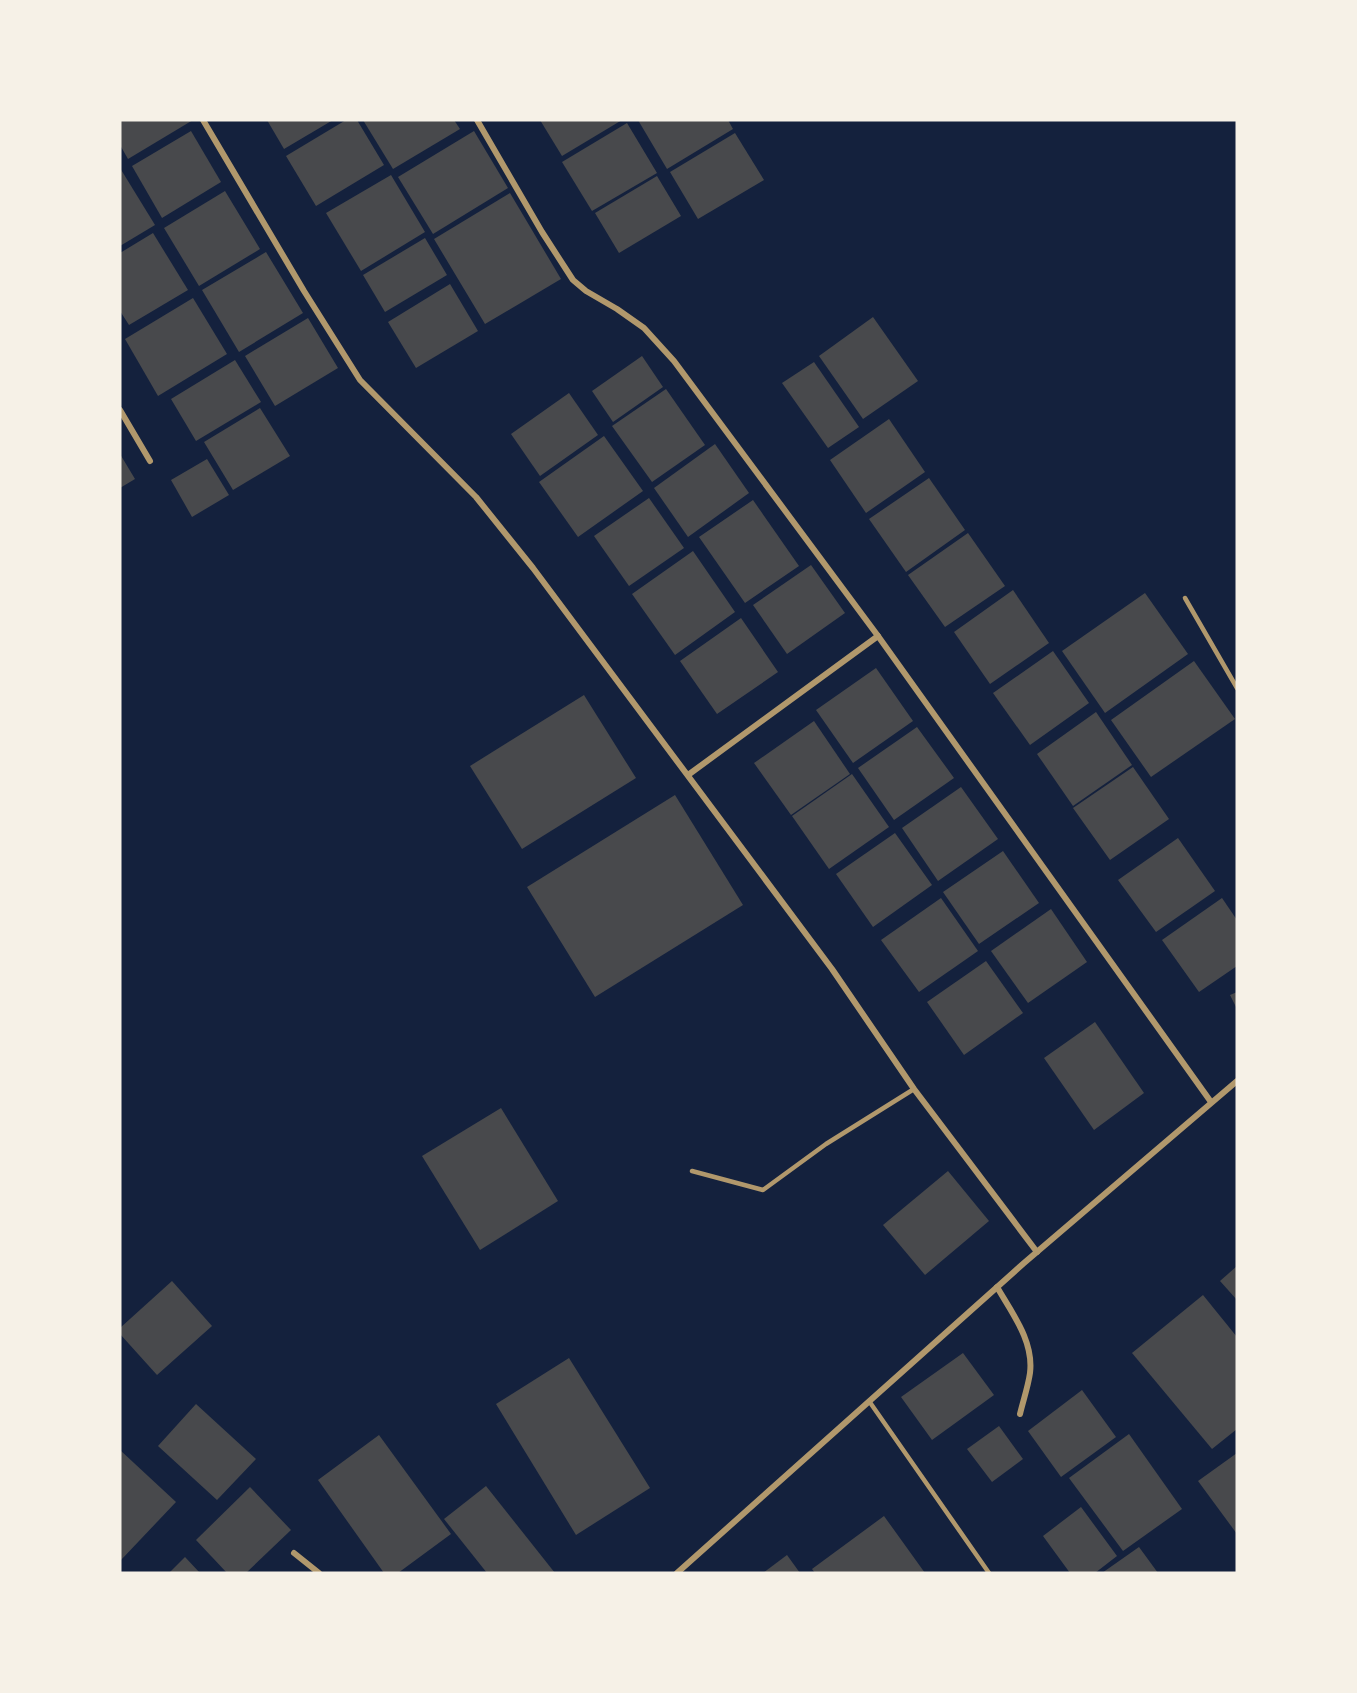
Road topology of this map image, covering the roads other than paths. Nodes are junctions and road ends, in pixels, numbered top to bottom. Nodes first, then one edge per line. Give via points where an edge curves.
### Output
1 (202, 120) edge
2 (477, 120) edge
3 (120, 410) edge
4 (150, 461) dead end
5 (1185, 598) dead end
6 (878, 636) junction
7 (1237, 688) edge
8 (688, 775) junction
9 (1237, 1081) edge
10 (914, 1089) junction
11 (1211, 1102) junction
12 (692, 1171) dead end
13 (1037, 1252) junction
14 (997, 1287) junction
15 (869, 1401) junction
16 (1020, 1414) dead end
17 (294, 1553) dead end
18 (319, 1573) edge
19 (677, 1573) edge
20 (989, 1573) edge

1 - 8 street via 360,380 476,497
2 - 6 street via 573,280 644,328 674,361
3 - 4 street
5 - 7 lane
6 - 8 street
6 - 11 street
8 - 10 street via 832,969
9 - 11 street
10 - 12 lane via 826,1144 763,1190
10 - 13 street
11 - 13 street
13 - 14 street
14 - 15 street
14 - 16 street via 1025,1337 1030,1356
15 - 19 street
15 - 20 lane
17 - 18 street

